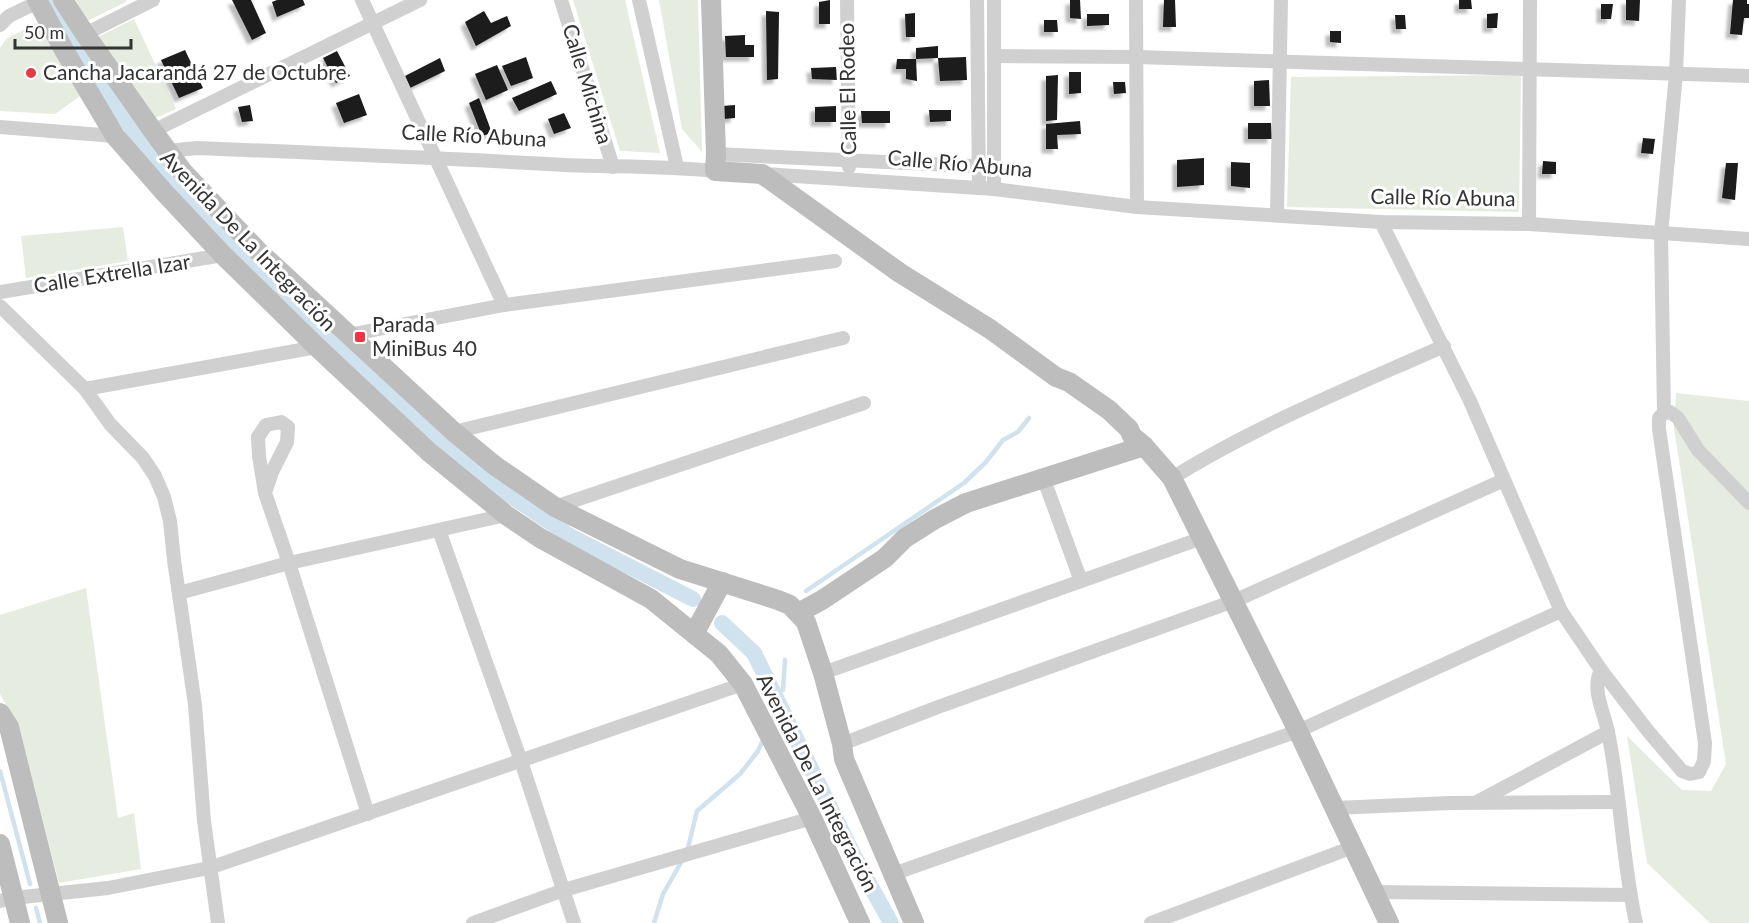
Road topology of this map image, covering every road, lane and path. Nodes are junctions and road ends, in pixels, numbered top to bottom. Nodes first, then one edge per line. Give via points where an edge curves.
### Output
1 (63, 0) edge
2 (153, 0) edge
3 (362, 0) edge
4 (420, 0) edge
5 (561, 0) edge
6 (639, 0) edge
7 (711, 0) edge
8 (847, 0) edge
9 (977, 0) edge
10 (994, 0) edge
11 (1136, 0) edge
12 (1281, 0) edge
13 (1530, 0) edge
14 (1679, 0) edge
15 (37, 1) edge
16 (372, 22) junction
17 (0, 25) edge
18 (85, 34) junction
19 (994, 56) junction
20 (1136, 57) junction
21 (1280, 62) junction
22 (1529, 69) junction
23 (1676, 74) junction
24 (1749, 76) edge
25 (0, 127) edge
26 (153, 131) junction
27 (115, 136) junction
28 (167, 151) junction
29 (435, 157) junction
30 (849, 160) junction
31 (715, 163) junction
32 (979, 166) junction
33 (613, 167) junction
34 (677, 167) junction
35 (994, 167) junction
36 (762, 174) junction
37 (850, 178) junction
38 (986, 189) junction
39 (1137, 207) junction
40 (1277, 214) junction
41 (1381, 222) junction
42 (1529, 224) junction
43 (1661, 234) junction
44 (1749, 239) edge
45 (224, 255) junction
46 (835, 261) dead end
47 (0, 292) edge
48 (504, 305) junction
49 (0, 306) edge
50 (348, 335) junction
51 (843, 338) dead end
52 (1444, 346) junction
53 (317, 347) junction
54 (86, 389) junction
55 (864, 403) dead end
56 (1664, 413) junction
57 (454, 432) junction
58 (1144, 446) junction
59 (1043, 477) junction
60 (1172, 477) junction
61 (1504, 480) junction
62 (265, 493) dead end
63 (1749, 503) edge
64 (555, 507) junction
65 (506, 515) junction
66 (439, 530) junction
67 (1202, 538) junction
68 (289, 563) junction
69 (1081, 581) junction
70 (723, 582) junction
71 (179, 593) junction
72 (1234, 601) junction
73 (1561, 611) junction
74 (798, 613) junction
75 (694, 633) junction
76 (1601, 670) junction
77 (824, 673) junction
78 (743, 684) junction
79 (0, 713) edge
80 (1298, 731) junction
81 (1608, 732) junction
82 (842, 744) junction
83 (521, 761) junction
84 (1618, 802) junction
85 (1475, 803) junction
86 (1334, 808) junction
87 (368, 814) junction
88 (812, 818) junction
89 (0, 844) edge
90 (1353, 847) junction
91 (209, 868) junction
92 (893, 874) junction
93 (564, 890) junction
94 (1374, 892) junction
95 (50, 894) junction
96 (1630, 895) junction
97 (6, 900) edge
98 (20, 923) edge
99 (58, 923) edge
100 (218, 923) edge
101 (473, 923) edge
102 (574, 923) edge
103 (860, 923) edge
104 (914, 923) edge
105 (1151, 923) edge
106 (1389, 923) edge
107 (1636, 923) edge

1 - 18 main road, Avenida De La Integración
2 - 18 street
3 - 16 street
4 - 16 street
5 - 33 street, Calle Michina
6 - 34 street
7 - 31 main road
8 - 30 street, Calle El Rodeo
9 - 32 street
10 - 19 street
11 - 20 street
12 - 21 street
13 - 22 street
14 - 23 street
15 - 17 street
15 - 27 main road, Avenida De La Integración
16 - 26 street
16 - 29 street
18 - 26 main road, Avenida De La Integración
19 - 20 street
19 - 35 street
20 - 21 street
20 - 39 street
21 - 22 street
21 - 40 street
22 - 23 street
22 - 42 street
23 - 24 street
23 - 43 street
25 - 27 street
26 - 28 main road, Avenida De La Integración
27 - 45 main road, Avenida De La Integración
28 - 29 street, Calle Río Abuna via 197,148
28 - 50 main road, Avenida De La Integración via 257,250
29 - 33 street, Calle Río Abuna
29 - 48 street
30 - 31 street
30 - 32 street
30 - 37 street, Calle El Rodeo
31 - 34 street, Calle Río Abuna
31 - 36 main road, Calle Río Abuna
32 - 35 street
32 - 38 street
33 - 34 street, Calle Río Abuna
35 - 38 street
36 - 37 street, Calle Río Abuna
36 - 58 main road via 900,273 1109,410
37 - 38 street, Calle Río Abuna
38 - 39 street, Calle Río Abuna
39 - 40 street, Calle Río Abuna
40 - 41 street, Calle Río Abuna
41 - 42 street, Calle Río Abuna
41 - 52 street
42 - 43 street, Calle Río Abuna
43 - 44 street, Calle Río Abuna
43 - 56 street
45 - 47 street, Calle Extrella Izar
45 - 53 main road, Avenida De La Integración
46 - 48 street
48 - 50 street
49 - 54 street
50 - 57 main road, Avenida De La Integración
51 - 57 street
52 - 60 street via 1264,427
52 - 61 street
53 - 54 street
53 - 65 main road, Avenida De La Integración via 429,452
54 - 71 street via 110,424 143,458 160,486 170,520
55 - 64 street
56 - 63 street via 1678,417 1698,450
56 - 76 street via 1659,418 1659,429 1705,743 1700,772 1682,771
57 - 64 main road, Avenida De La Integración
58 - 59 main road
58 - 60 main road
59 - 69 street
59 - 74 main road via 935,519 905,538 885,558
60 - 67 main road
61 - 72 street
61 - 73 street
62 - 68 street
64 - 70 main road, Avenida De La Integración via 680,570
65 - 66 street
65 - 75 main road, Avenida De La Integración via 651,599
66 - 68 street
66 - 83 street
67 - 69 street
67 - 72 main road
68 - 71 street
68 - 87 street
69 - 77 street
70 - 74 main road, Avenida De La Integración via 778,600
70 - 75 main road
71 - 91 street via 195,705
72 - 80 main road
72 - 82 street
73 - 76 street
73 - 80 street
74 - 77 main road, Avenida De La Integración via 806,622
75 - 78 main road, Avenida De La Integración via 719,654
76 - 81 street via 1596,682
77 - 82 main road, Avenida De La Integración
78 - 83 street
78 - 88 main road, Avenida De La Integración
79 - 95 main road via 9,727
80 - 86 main road
80 - 92 street
81 - 84 street
81 - 85 street
82 - 92 main road, Avenida De La Integración via 844,759
83 - 87 street
83 - 93 street
84 - 85 street
84 - 96 street
85 - 86 street
86 - 90 main road
87 - 91 street
88 - 93 street
88 - 103 main road, Avenida De La Integración
89 - 97 main road
90 - 94 main road
90 - 105 street
91 - 95 street via 108,888
91 - 100 street
92 - 104 main road, Avenida De La Integración
93 - 101 street
93 - 102 street
94 - 96 street
94 - 106 main road
95 - 97 street
95 - 99 main road
96 - 107 street
97 - 98 main road

